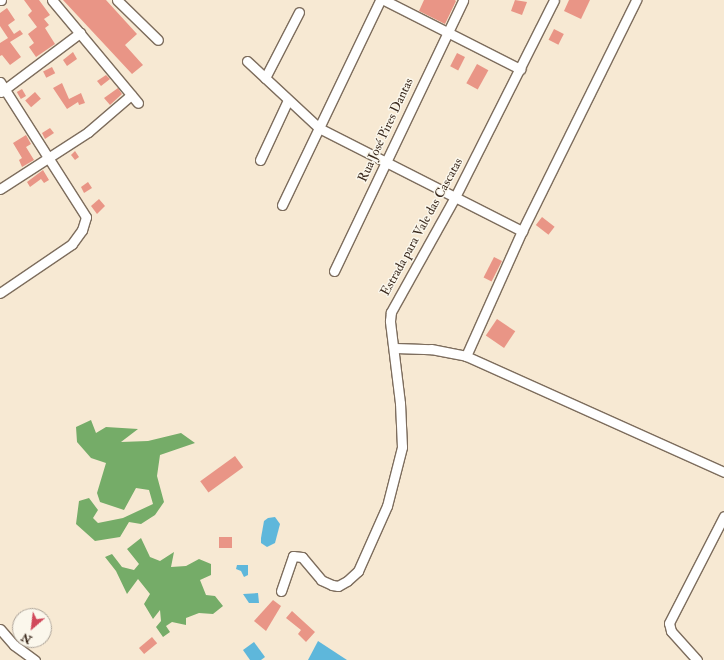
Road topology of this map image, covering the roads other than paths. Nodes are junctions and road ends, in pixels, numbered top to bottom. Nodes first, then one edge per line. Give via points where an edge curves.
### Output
1 (52, 0) edge
2 (117, 0) edge
3 (380, 0) edge
4 (384, 0) edge
5 (463, 0) edge
6 (554, 0) edge
7 (636, 0) edge
8 (299, 12) dead end
9 (447, 31) junction
10 (80, 33) junction
11 (158, 40) dead end
12 (247, 61) dead end
13 (520, 69) junction
14 (265, 78) junction
15 (2, 88) edge
16 (131, 95) junction
17 (288, 100) junction
18 (138, 103) dead end
19 (319, 128) junction
20 (47, 157) junction
21 (260, 160) dead end
22 (386, 160) junction
23 (0, 190) edge
24 (455, 197) junction
25 (282, 205) dead end
26 (522, 231) junction
27 (334, 271) dead end
28 (0, 293) edge
29 (394, 348) junction
30 (466, 356) junction
31 (724, 472) edge
32 (724, 516) edge
33 (281, 591) dead end
34 (0, 629) edge
35 (34, 660) edge
36 (697, 660) edge

1 - 10 street
2 - 11 street
3 - 19 street
4 - 9 street
5 - 9 street, Rua José Pires Dantas
6 - 13 street, Estrada para Vale das Cascatas
7 - 26 street
8 - 14 street
9 - 13 street
9 - 22 street, Rua José Pires Dantas
10 - 15 street
10 - 16 street
12 - 14 street
13 - 24 street, Estrada para Vale das Cascatas
14 - 17 street
15 - 20 street
16 - 18 street
16 - 20 street via 88,132
17 - 19 street
17 - 21 street
19 - 22 street
19 - 25 street
20 - 23 street
20 - 28 street via 85,212 85,223 72,244
22 - 24 street
22 - 27 street, Rua José Pires Dantas
24 - 26 street
24 - 29 street, Estrada para Vale das Cascatas via 394,304 390,321
26 - 30 street
29 - 30 street via 431,349
29 - 33 street, Estrada para Vale das Cascatas via 402,448 387,506 358,571 347,582 338,586 332,585 321,580 302,557 293,556
30 - 31 street
32 - 36 street via 669,623 671,631
34 - 35 street via 14,645

